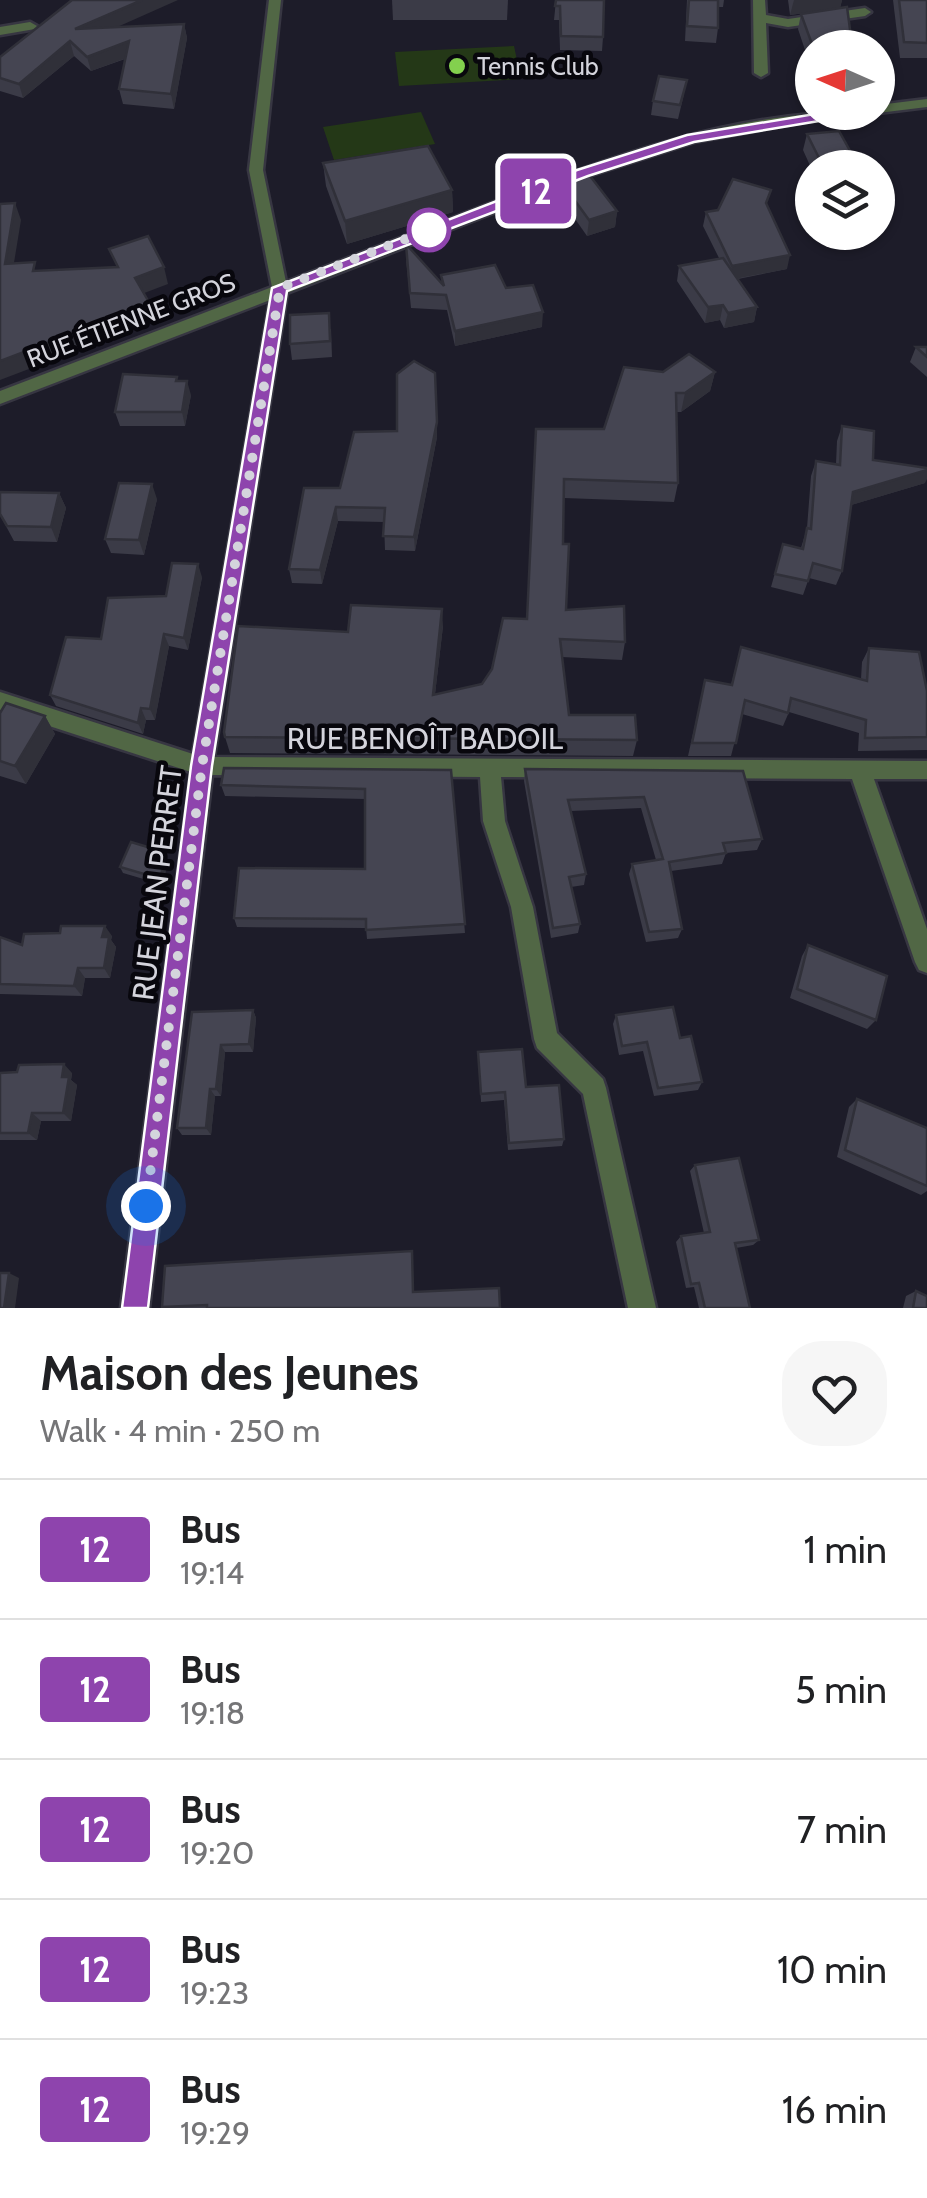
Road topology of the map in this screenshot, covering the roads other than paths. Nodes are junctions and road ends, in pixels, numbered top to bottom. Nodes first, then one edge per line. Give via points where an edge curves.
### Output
1 (275, 0) edge
2 (758, 0) edge
3 (865, 12) dead end
4 (762, 18) junction
5 (30, 26) dead end
6 (0, 31) edge
7 (761, 73) dead end
8 (927, 104) edge
9 (895, 107) edge
10 (795, 121) edge
11 (280, 288) junction
12 (0, 398) edge
13 (0, 701) edge
14 (202, 766) junction
15 (490, 769) junction
16 (927, 770) edge
17 (860, 772) junction
18 (927, 962) edge
19 (135, 1308) edge
20 (642, 1308) edge

1 - 11 street via 256,170
2 - 4 street
3 - 4 street via 788,23
4 - 7 street
5 - 6 street
8 - 9 street
10 - 11 street, RUE ÉTIENNE GROS via 692,138 582,173
11 - 12 street, RUE ÉTIENNE GROS
11 - 14 street, RUE JEAN PERRET
13 - 14 street, RUE BENOÎT BADOIL
14 - 15 street, RUE BENOÎT BADOIL
14 - 19 street, RUE JEAN PERRET
15 - 17 street, RUE BENOÎT BADOIL
15 - 20 street via 494,821 522,906 546,1039 594,1088
16 - 17 street, RUE BENOÎT BADOIL
17 - 18 street

